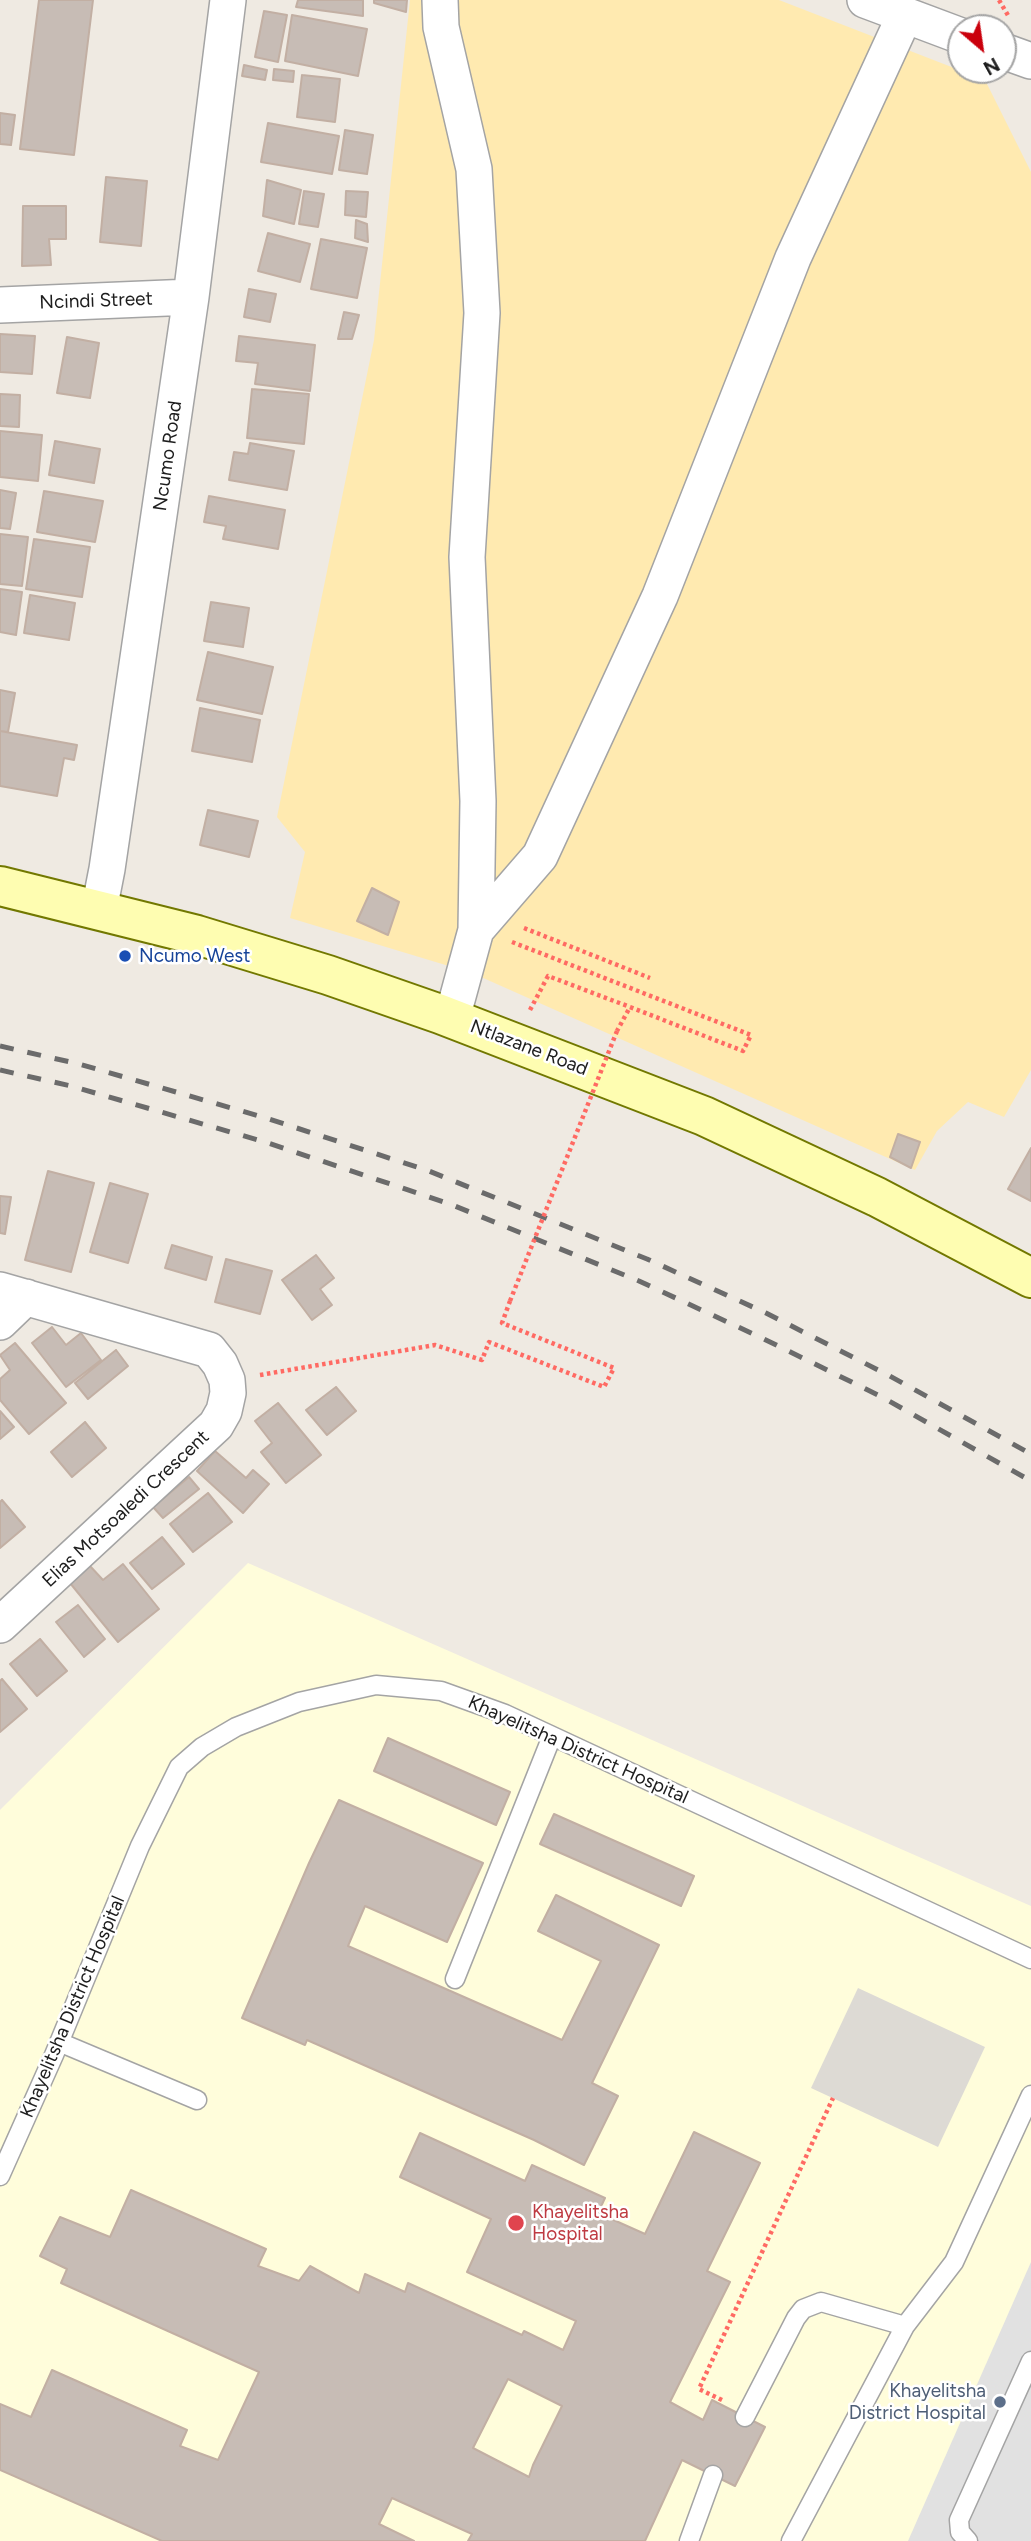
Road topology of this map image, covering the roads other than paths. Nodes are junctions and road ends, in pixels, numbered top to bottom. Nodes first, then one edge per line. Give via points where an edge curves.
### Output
1 (228, 0) edge
2 (440, 0) edge
3 (866, 0) edge
4 (905, 15) junction
5 (947, 31) edge
6 (191, 297) junction
7 (0, 305) edge
8 (0, 887) edge
9 (99, 910) junction
10 (476, 930) junction
11 (452, 1018) junction
12 (1031, 1278) edge
13 (13, 1293) edge
14 (0, 1322) edge
15 (0, 1625) edge
16 (552, 1736) junction
17 (1031, 1959) edge
18 (455, 1979) dead end
19 (59, 2042) junction
20 (1030, 2099) edge
21 (197, 2100) dead end
22 (0, 2176) edge
23 (905, 2326) junction
24 (1031, 2361) edge
25 (746, 2414) road end
26 (713, 2475) dead end
27 (689, 2541) edge
28 (791, 2541) edge
29 (968, 2541) edge

1 - 6 street, Ncumo Road
2 - 10 street via 441,27 474,169 482,313 467,557 478,801
3 - 4 street
4 - 5 street
4 - 10 street via 793,258 660,596 540,856
6 - 7 street, Ncindi Street
6 - 9 street, Ncumo Road
8 - 9 street, Ntlazane Road
9 - 11 street, Ntlazane Road via 295,964
10 - 11 street
11 - 12 street, Ntlazane Road via 736,1130
13 - 14 street
13 - 15 street, Elias Motsoaledi Crescent via 209,1350 220,1364 228,1393 216,1425
16 - 17 lane, Khayelitsha District Hospital
16 - 18 lane
16 - 19 lane, Khayelitsha District Hospital via 441,1691 376,1685 299,1702 236,1727 202,1747 179,1767 165,1793
19 - 21 lane
19 - 22 lane, Khayelitsha District Hospital
20 - 23 lane via 954,2262
23 - 25 lane via 821,2302 808,2307 796,2318
23 - 28 lane
24 - 29 lane via 959,2521 960,2532
26 - 27 lane

